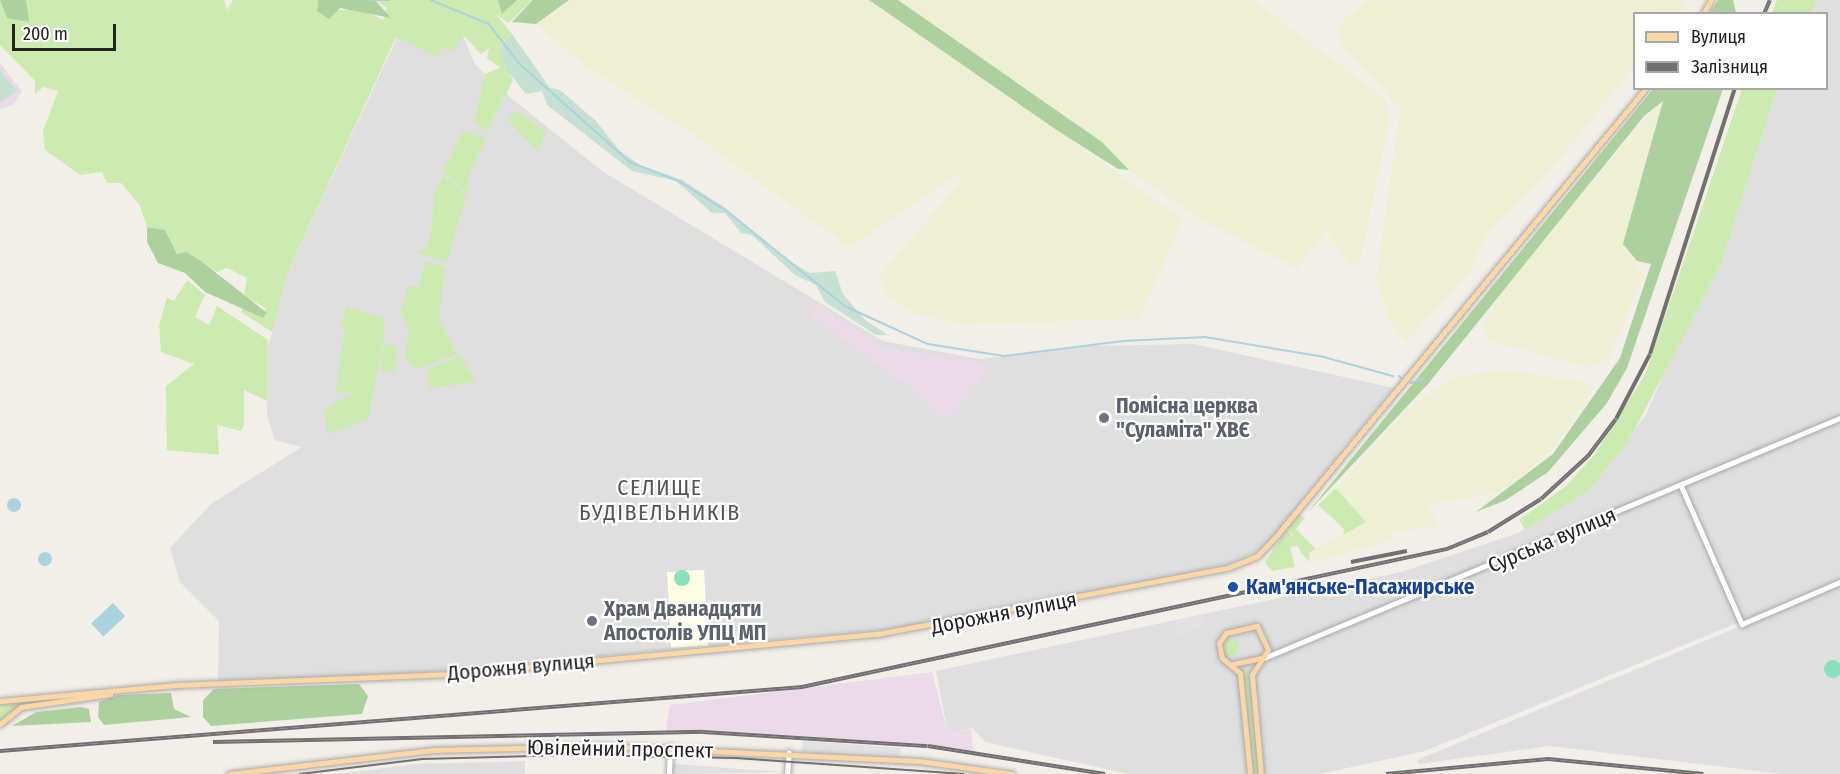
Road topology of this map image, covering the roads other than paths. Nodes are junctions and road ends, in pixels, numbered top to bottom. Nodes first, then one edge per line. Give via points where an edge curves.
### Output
1 (1644, 90) edge
2 (1840, 418) edge
3 (1681, 485) junction
4 (1840, 582) edge
5 (1264, 658) junction
6 (1245, 663) junction
7 (1229, 664) junction
8 (1239, 670) junction
9 (120, 690) junction
10 (0, 701) edge
11 (0, 724) edge
12 (670, 747) junction
13 (789, 753) junction
14 (229, 774) edge
15 (669, 774) edge
16 (787, 774) edge
17 (1012, 774) edge
18 (1250, 774) edge
19 (1262, 774) edge

1 - 9 main road, Дорожня вулиця via 1257,556 1225,568 917,629 452,674
2 - 3 street, Сурська вулиця
3 - 4 street via 1742,624
3 - 5 street, Сурська вулиця
5 - 6 main road
5 - 7 main road via 1268,645 1257,626 1222,636 1220,654
5 - 19 main road via 1252,675
6 - 7 main road
6 - 8 main road
7 - 8 main road
8 - 18 main road
9 - 10 main road, Дорожня вулиця
9 - 11 main road via 96,699 21,707
12 - 13 main road, Ювілейний проспект
12 - 14 main road, Ювілейний проспект via 432,750
12 - 15 street
13 - 16 street
13 - 17 main road, Ювілейний проспект via 949,763

